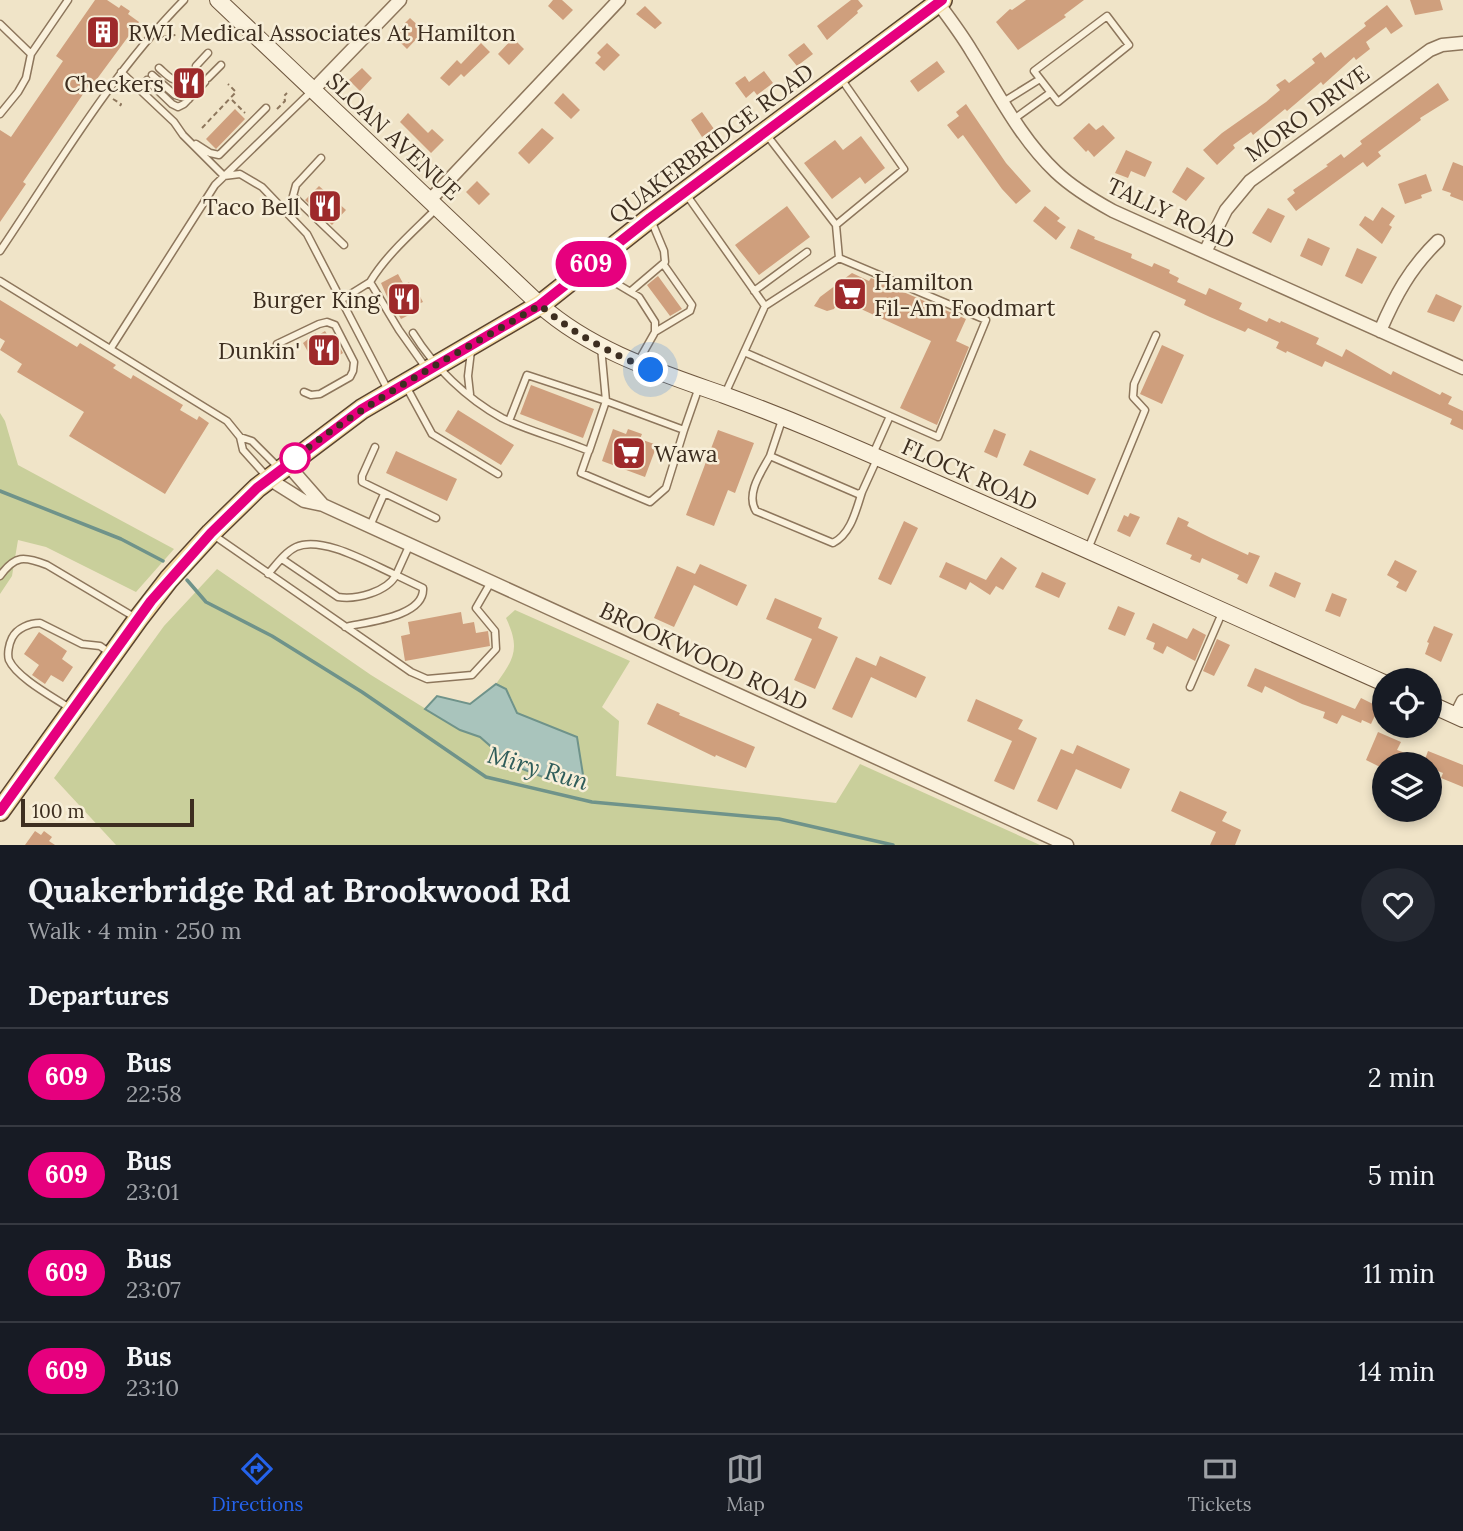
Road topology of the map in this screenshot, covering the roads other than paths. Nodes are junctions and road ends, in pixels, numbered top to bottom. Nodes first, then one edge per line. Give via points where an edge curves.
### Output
1 (68, 0) edge
2 (184, 0) edge
3 (218, 0) edge
4 (400, 0) edge
5 (619, 0) edge
6 (940, 1) edge
7 (0, 24) edge
8 (1463, 43) edge
9 (208, 53) dead end
10 (31, 54) junction
11 (220, 65) dead end
12 (159, 68) dead end
13 (121, 72) junction
14 (840, 76) junction
15 (150, 78) dead end
16 (1040, 79) junction
17 (313, 90) junction
18 (1050, 93) junction
19 (1002, 103) junction
20 (266, 108) dead end
21 (0, 114) edge
22 (1014, 119) junction
23 (765, 132) junction
24 (183, 135) junction
25 (321, 158) dead end
26 (224, 176) junction
27 (684, 192) junction
28 (434, 204) junction
29 (650, 218) junction
30 (836, 225) junction
31 (1438, 242) dead end
32 (344, 245) dead end
33 (0, 251) edge
34 (807, 252) dead end
35 (1205, 252) junction
36 (839, 258) junction
37 (664, 265) junction
38 (589, 266) junction
39 (0, 281) edge
40 (370, 282) junction
41 (631, 291) junction
42 (754, 291) junction
43 (341, 300) junction
44 (540, 305) junction
45 (765, 306) junction
46 (1380, 331) junction
47 (655, 332) junction
48 (413, 333) dead end
49 (1156, 335) dead end
50 (277, 344) dead end
51 (472, 345) junction
52 (601, 346) junction
53 (111, 348) junction
54 (744, 352) junction
55 (637, 364) junction
56 (431, 368) junction
57 (1463, 368) edge
58 (396, 387) junction
59 (699, 387) junction
60 (304, 392) dead end
61 (470, 394) junction
62 (724, 395) junction
63 (606, 401) junction
64 (890, 416) junction
65 (783, 418) junction
66 (509, 421) junction
67 (684, 430) junction
68 (240, 438) junction
69 (375, 447) dead end
70 (589, 450) junction
71 (770, 456) junction
72 (875, 456) junction
73 (279, 471) junction
74 (498, 474) dead end
75 (862, 492) junction
76 (384, 494) junction
77 (323, 505) junction
78 (436, 518) dead end
79 (370, 526) junction
80 (211, 533) junction
81 (410, 544) junction
82 (1087, 551) junction
83 (282, 559) junction
84 (268, 574) junction
85 (396, 575) junction
86 (0, 576) edge
87 (491, 582) junction
88 (1222, 611) junction
89 (138, 619) junction
90 (345, 627) junction
91 (112, 655) junction
92 (1372, 678) edge
93 (1190, 687) dead end
94 (1442, 707) edge
95 (73, 710) junction
96 (1461, 711) edge
97 (0, 811) edge
98 (1066, 845) edge

1 - 10 lane
2 - 13 lane
3 - 17 main road, SLOAN AVENUE
4 - 17 street
5 - 28 street
6 - 14 main road, QUAKERBRIDGE ROAD
6 - 19 street, TALLY ROAD
7 - 10 lane
8 - 35 street, MORO DRIVE via 1430,50 1250,181 1226,210
9 - 12 lane via 183,81 172,80
10 - 21 lane via 26,78
11 - 15 lane via 181,106 172,104
13 - 24 lane
13 - 33 lane
14 - 23 main road, QUAKERBRIDGE ROAD
14 - 30 lane via 904,169
16 - 18 lane
16 - 18 lane via 1034,71 1107,16 1129,45 1058,102
16 - 19 lane
17 - 26 lane
17 - 28 main road, SLOAN AVENUE
18 - 22 lane
19 - 22 street, TALLY ROAD
20 - 24 lane via 219,155
22 - 35 street, TALLY ROAD via 1054,170 1091,199
23 - 27 main road, QUAKERBRIDGE ROAD
23 - 30 lane
24 - 26 lane
25 - 32 lane via 296,185 293,196
26 - 43 lane via 240,174 275,198 307,234
26 - 53 lane
27 - 29 main road, QUAKERBRIDGE ROAD
27 - 42 lane
28 - 40 lane
28 - 44 main road, SLOAN AVENUE
29 - 37 lane via 664,251
29 - 38 main road, QUAKERBRIDGE ROAD
30 - 36 lane
31 - 46 street via 1409,272
34 - 42 lane
35 - 46 street, TALLY ROAD
36 - 45 lane
36 - 64 lane via 986,320 938,437
37 - 41 lane
37 - 47 lane via 692,305 690,312
38 - 41 lane
38 - 44 main road, QUAKERBRIDGE ROAD
39 - 53 lane
40 - 43 lane
40 - 56 lane via 399,330
41 - 47 lane via 654,322
42 - 45 lane
43 - 58 lane
44 - 51 main road, QUAKERBRIDGE ROAD
44 - 52 main road, FLOCK ROAD
45 - 54 lane
46 - 57 street, TALLY ROAD
47 - 55 lane
48 - 56 lane
49 - 82 lane via 1134,384 1133,397 1145,410
50 - 60 lane via 319,324 335,325 354,362 353,371 320,394
51 - 56 main road, QUAKERBRIDGE ROAD
51 - 61 lane
52 - 55 main road, FLOCK ROAD
52 - 63 lane
53 - 68 lane via 227,421
54 - 62 lane
54 - 64 lane
55 - 59 main road, FLOCK ROAD
56 - 58 main road, QUAKERBRIDGE ROAD
56 - 61 lane
58 - 73 main road, QUAKERBRIDGE ROAD
58 - 74 lane via 432,434
59 - 62 main road, FLOCK ROAD
59 - 67 lane
61 - 66 lane
62 - 65 main road, FLOCK ROAD
63 - 66 lane via 527,375
63 - 67 lane
63 - 70 lane
64 - 72 lane
65 - 71 lane
65 - 72 main road, FLOCK ROAD
66 - 70 lane
67 - 70 lane via 666,488 650,502 581,473
68 - 73 lane via 252,441
68 - 73 lane via 243,450
69 - 76 lane via 362,480
71 - 75 lane
71 - 75 lane via 754,488 756,511 833,543 849,528
72 - 75 lane
72 - 82 main road, FLOCK ROAD
73 - 77 street, BROOKWOOD ROAD
73 - 77 street, BROOKWOOD ROAD via 304,501
73 - 80 main road, QUAKERBRIDGE ROAD
76 - 78 lane
76 - 79 lane
77 - 79 street, BROOKWOOD ROAD
79 - 81 street, BROOKWOOD ROAD
80 - 84 lane
80 - 89 main road, QUAKERBRIDGE ROAD
81 - 85 lane
81 - 87 street, BROOKWOOD ROAD
82 - 88 main road, FLOCK ROAD
83 - 84 lane
83 - 85 lane via 297,546 318,544
83 - 85 lane via 338,597 382,588
84 - 90 lane
85 - 90 lane via 423,588 416,605 402,614
86 - 89 lane via 15,560 33,559
87 - 90 lane via 476,608 495,631 496,649 472,675 427,679
87 - 98 street, BROOKWOOD ROAD
88 - 92 main road, FLOCK ROAD
88 - 93 lane
89 - 91 main road, QUAKERBRIDGE ROAD
91 - 95 main road, QUAKERBRIDGE ROAD
91 - 95 lane via 40,623 24,626 13,636 9,661
94 - 96 main road
95 - 97 main road, QUAKERBRIDGE ROAD

